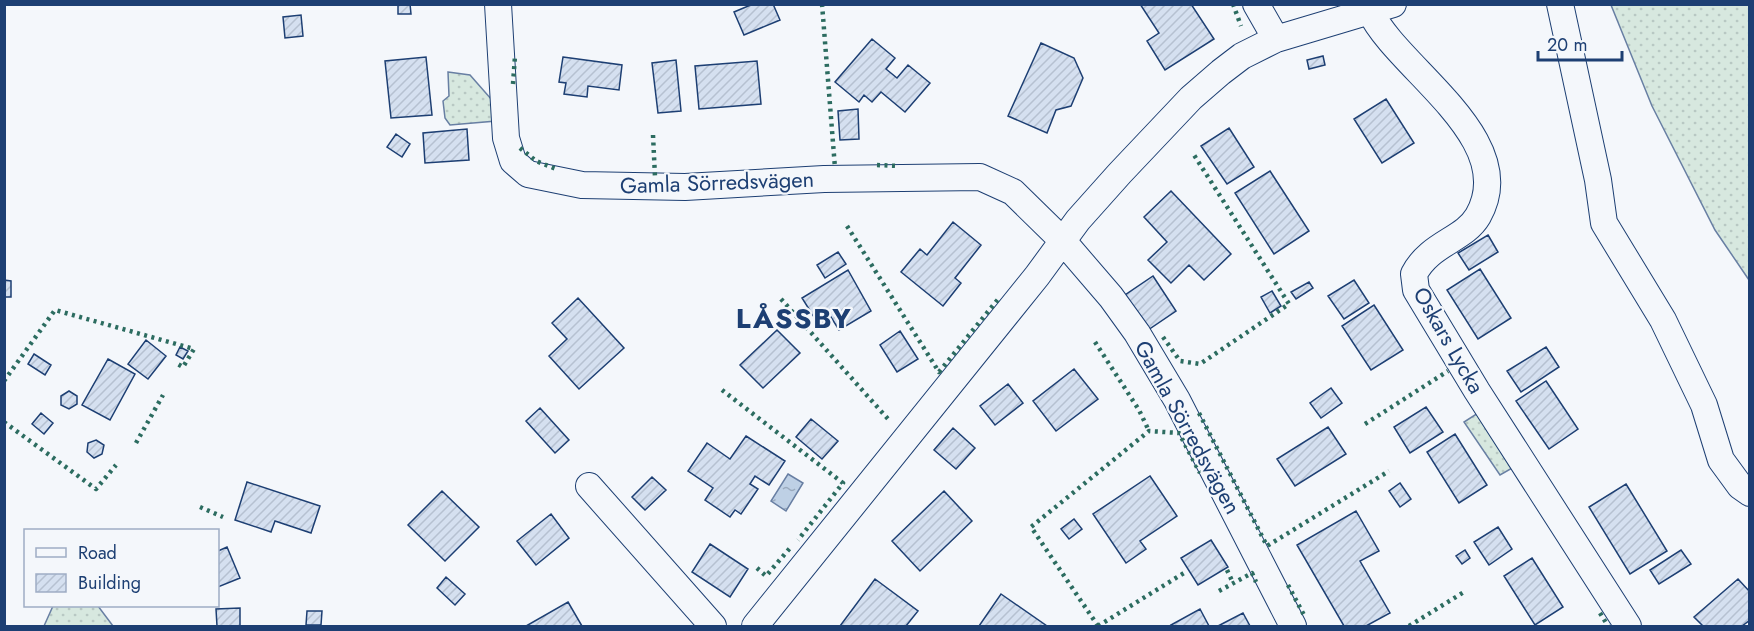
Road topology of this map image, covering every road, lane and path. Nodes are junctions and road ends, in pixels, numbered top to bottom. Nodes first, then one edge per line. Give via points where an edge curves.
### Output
1 (498, 4) edge
2 (1256, 4) edge
3 (1560, 4) edge
4 (1381, 8) edge
5 (1276, 39) junction
6 (1062, 240) junction
7 (589, 486) dead end
8 (1749, 494) edge
9 (713, 627) edge
10 (755, 627) edge
11 (1293, 627) edge
12 (1628, 627) edge

1 - 6 street, Gamla Sörredsvägen via 506,138 513,161 528,174 582,185 685,187 824,179 980,177 1013,192
2 - 5 street
3 - 8 street via 1604,223 1663,320 1704,405 1722,460
4 - 5 street
4 - 12 street, Oskars Lycka via 1378,28 1466,126 1486,174 1484,200 1477,218 1428,254 1414,274 1416,290
5 - 6 street via 1242,56 1191,98
6 - 10 street
6 - 11 street, Gamla Sörredsvägen via 1131,324 1170,387
7 - 9 street

